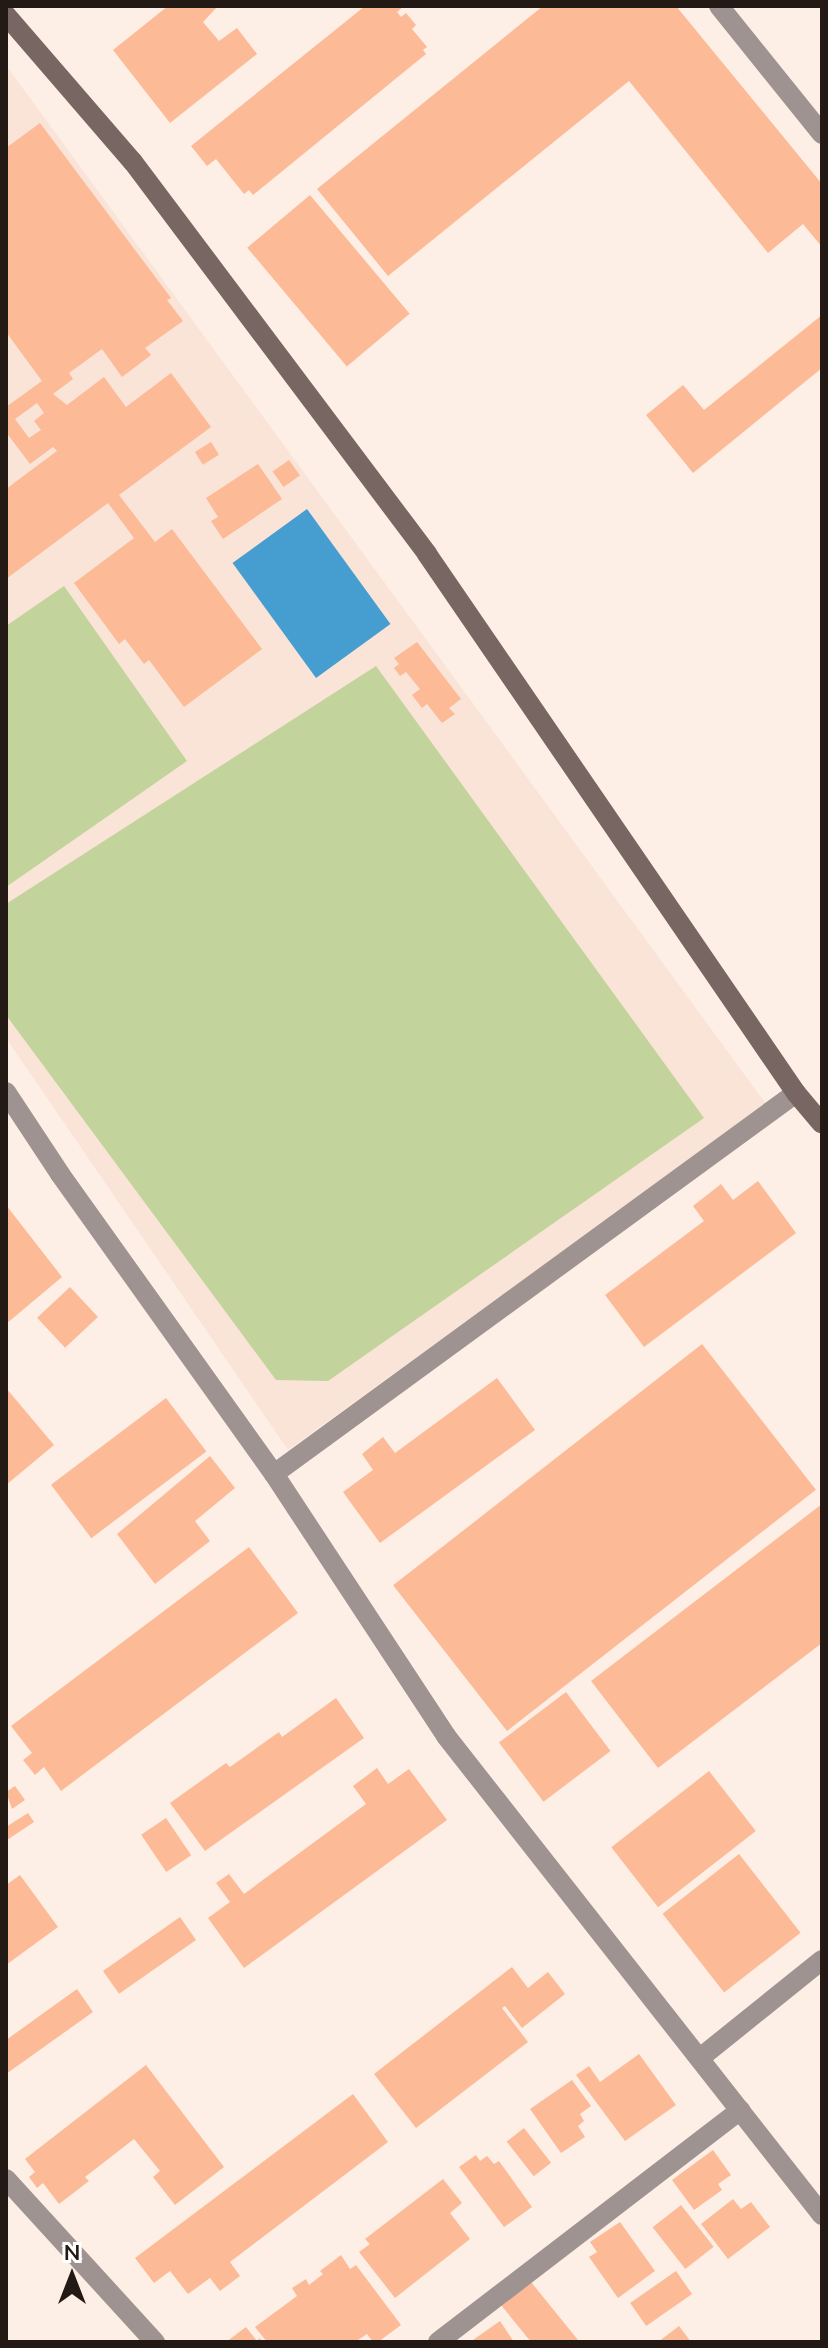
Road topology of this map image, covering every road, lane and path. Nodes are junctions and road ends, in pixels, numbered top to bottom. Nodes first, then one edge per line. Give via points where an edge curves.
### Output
1 (719, 6) edge
2 (9, 25) edge
3 (822, 134) edge
4 (6, 1092) edge
5 (796, 1093) junction
6 (822, 1124) edge
7 (274, 1474) junction
8 (822, 1960) edge
9 (700, 2058) junction
10 (740, 2110) junction
11 (6, 2179) edge
12 (822, 2215) edge
13 (155, 2342) edge
14 (438, 2342) edge

1 - 3 street
2 - 5 street via 133,162 427,554
4 - 7 street
5 - 6 street
5 - 7 street
7 - 9 street via 446,1736
8 - 9 street
9 - 10 street
10 - 12 street
10 - 14 street
11 - 13 street

